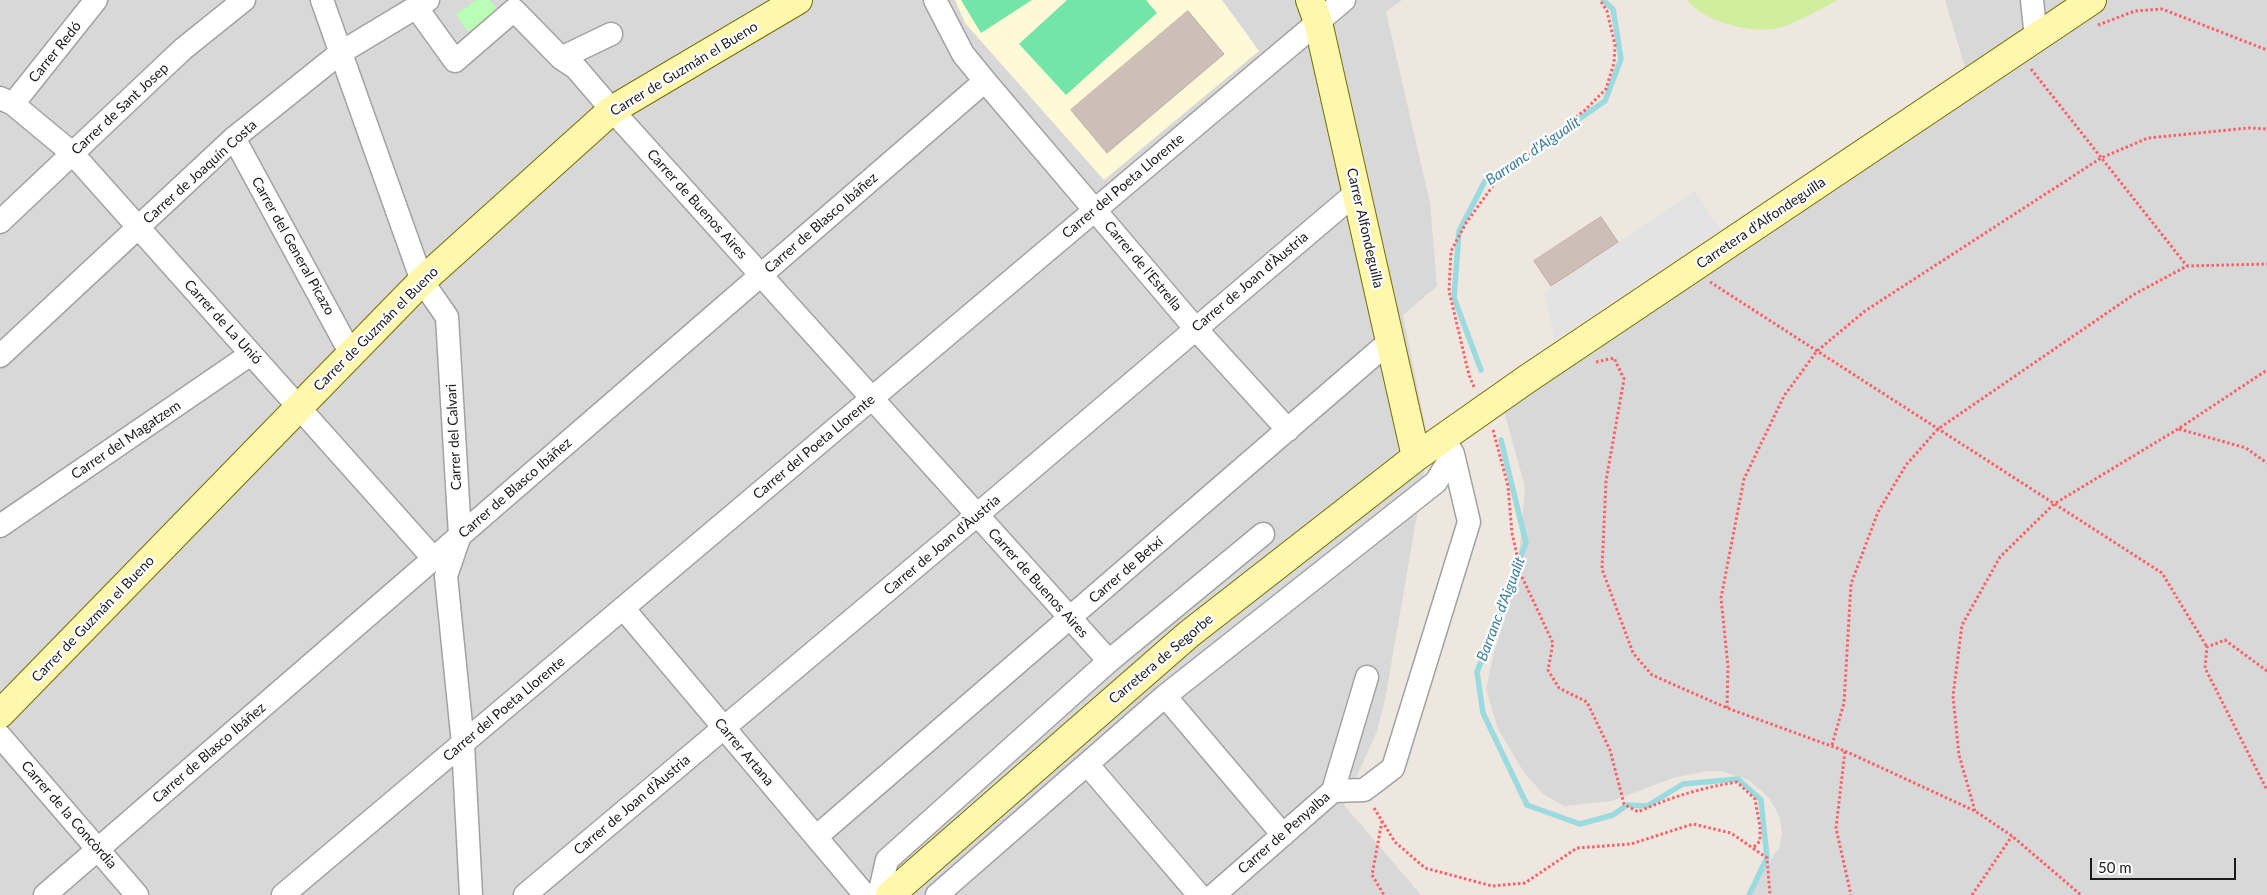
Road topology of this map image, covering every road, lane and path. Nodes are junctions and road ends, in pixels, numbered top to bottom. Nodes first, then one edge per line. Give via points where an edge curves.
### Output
1 (96, 0) edge
2 (244, 0) edge
3 (322, 0) edge
4 (518, 0) edge
5 (798, 0) edge
6 (935, 0) edge
7 (1344, 0) edge
8 (1600, 0) edge
9 (2032, 0) edge
10 (422, 4) edge
11 (2085, 9) edge
12 (1314, 11) edge
13 (611, 34) dead end
14 (2026, 44) junction
15 (2267, 50) edge
16 (340, 53) junction
17 (561, 58) junction
18 (985, 81) junction
19 (6, 101) edge
20 (612, 110) junction
21 (2267, 129) edge
22 (234, 138) junction
23 (72, 154) junction
24 (2101, 158) junction
25 (1356, 192) junction
26 (1095, 210) junction
27 (0, 222) edge
28 (138, 228) junction
29 (2267, 264) edge
30 (2187, 266) junction
31 (1690, 270) junction
32 (761, 275) junction
33 (422, 281) junction
34 (1195, 328) junction
35 (1390, 341) junction
36 (1817, 351) junction
37 (251, 354) junction
38 (351, 354) junction
39 (0, 356) edge
40 (1590, 363) dead end
41 (2267, 370) edge
42 (1477, 393) dead end
43 (872, 398) junction
44 (299, 408) junction
45 (1491, 425) dead end
46 (2178, 428) junction
47 (1938, 429) junction
48 (1288, 430) junction
49 (1448, 446) junction
50 (1416, 456) junction
51 (2267, 463) edge
52 (2054, 504) junction
53 (978, 515) junction
54 (0, 526) edge
55 (1263, 534) dead end
56 (460, 535) junction
57 (434, 559) junction
58 (623, 608) junction
59 (1070, 618) junction
60 (2207, 647) junction
61 (1109, 661) junction
62 (2267, 671) edge
63 (1366, 677) dead end
64 (1165, 696) junction
65 (1727, 708) junction
66 (0, 714) edge
67 (724, 727) junction
68 (0, 736) edge
69 (463, 744) junction
70 (1832, 745) junction
71 (1845, 751) junction
72 (1087, 764) junction
73 (1364, 790) junction
74 (2267, 790) edge
75 (1332, 792) junction
76 (1975, 811) junction
77 (1382, 820) junction
78 (1283, 835) junction
79 (2012, 836) junction
80 (816, 837) junction
81 (1753, 848) junction
82 (98, 849) junction
83 (45, 895) edge
84 (138, 895) edge
85 (283, 895) edge
86 (471, 895) edge
87 (526, 895) edge
88 (865, 895) edge
89 (878, 895) edge
90 (890, 895) edge
91 (937, 895) edge
92 (1200, 895) edge
93 (1214, 895) edge
94 (1384, 895) edge
95 (1770, 895) edge
96 (1851, 895) edge
97 (1972, 895) edge
98 (2081, 895) edge

1 - 19 street, Carrer Redó
2 - 23 street, Carrer de Sant Josep via 183,49
3 - 16 street, Carrer del Calvari
4 - 17 street
5 - 20 street, Carrer de Guzmán el Bueno
6 - 18 street, Carrer de l'Estrella via 963,54
7 - 12 street, Carrer del Poeta Llorente
8 - 42 path via 1607,11 1615,45 1606,89 1585,110 1500,176 1466,223 1451,251 1449,291 1469,375
9 - 14 street
10 - 16 street, Carrer de Joaquín Costa
10 - 17 street via 455,61 514,10
11 - 14 street, Carretera d'Alfondeguilla
11 - 15 path via 2162,9
12 - 25 street, Carrer Alfondeguilla
12 - 26 street, Carrer del Poeta Llorente
13 - 17 street
14 - 24 path
14 - 31 street, Carretera d'Alfondeguilla
16 - 22 street, Carrer de Joaquín Costa
16 - 33 street, Carrer del Calvari
17 - 20 street, Carrer de Buenos Aires via 576,68
18 - 26 street, Carrer de l'Estrella
18 - 32 street, Carrer de Blasco Ibáñez
19 - 23 street, Carrer de La Unió
20 - 32 street, Carrer de Buenos Aires
20 - 33 street, Carrer de Guzmán el Bueno
21 - 24 path via 2148,138
22 - 28 street, Carrer de Joaquín Costa
22 - 38 street, Carrer del General Picazo
23 - 27 street, Carrer de Sant Josep
23 - 28 street, Carrer de La Unió
24 - 30 path
24 - 36 path via 1865,311
25 - 34 street, Carrer de Joan d'Àustria
25 - 35 street, Carrer Alfondeguilla
26 - 34 street, Carrer de l'Estrella
26 - 43 street, Carrer del Poeta Llorente
28 - 37 street, Carrer de La Unió
28 - 39 street, Carrer de Joaquín Costa
29 - 30 path
30 - 47 path via 2133,295
31 - 36 path
31 - 49 street, Carretera d'Alfondeguilla
32 - 43 street, Carrer de Buenos Aires
32 - 56 street, Carrer de Blasco Ibáñez
33 - 38 street, Carrer de Guzmán el Bueno
33 - 56 street, Carrer del Calvari via 447,317
34 - 48 street, Carrer de l'Estrella
34 - 53 street, Carrer de Joan d'Àustria
35 - 48 street, Carrer de Betxí
35 - 50 street, Carrer Alfondeguilla
36 - 47 path
36 - 65 path via 1784,396 1744,479 1721,598 1728,667
37 - 44 street, Carrer de La Unió
37 - 54 street, Carrer del Magatzem
38 - 44 street, Carrer de Guzmán el Bueno
40 - 65 path via 1614,358 1624,379 1606,481 1602,569 1633,653 1652,675
41 - 46 path
43 - 53 street, Carrer de Buenos Aires
43 - 58 street, Carrer del Poeta Llorente
44 - 57 street, Carrer de La Unió
44 - 66 street, Carrer de Guzmán el Bueno
45 - 81 path via 1508,486 1512,533 1522,577 1552,643 1548,670 1558,688 1587,702 1610,750 1624,804 1638,812 1676,795 1737,782 1755,799 1760,842
46 - 51 path via 2246,448
46 - 52 path
47 - 52 path
47 - 70 path via 1906,465 1878,512 1851,584 1844,703
48 - 59 street, Carrer de Betxí
49 - 50 street, Carretera de Segorbe
49 - 64 street via 1436,482
49 - 73 street via 1469,522 1393,768
50 - 90 street, Carretera de Segorbe via 1189,634
52 - 60 path via 2162,573
52 - 76 path via 2000,557 1962,625 1953,696 1959,755
53 - 59 street, Carrer de Buenos Aires
53 - 67 street, Carrer de Joan d'Àustria
55 - 61 street
56 - 57 street, Carrer de Blasco Ibáñez
56 - 69 street, Carrer del Calvari via 446,576
57 - 82 street, Carrer de Blasco Ibáñez
58 - 67 street, Carrer Artana
58 - 69 street, Carrer del Poeta Llorente
59 - 61 street, Carrer de Buenos Aires
59 - 80 street, Carrer de Betxí
60 - 62 path via 2224,640
60 - 74 path via 2205,668
61 - 89 street via 887,860
63 - 75 street, Carrer de Penyalba
64 - 72 street
64 - 78 street
65 - 70 path
67 - 80 street, Carrer Artana
67 - 87 street, Carrer de Joan d'Àustria
68 - 82 street, Carrer de la Concòrdia
69 - 85 street, Carrer del Poeta Llorente
69 - 86 street, Carrer del Calvari
70 - 71 path
71 - 76 path
71 - 96 path via 1836,828
72 - 91 street
72 - 92 street
73 - 75 street
73 - 77 path
75 - 78 street, Carrer de Penyalba
76 - 79 path
77 - 81 path via 1395,842 1425,868 1492,886 1525,883 1577,848 1631,844 1693,824 1731,833
77 - 94 path via 1372,875
78 - 93 street, Carrer de Penyalba
79 - 97 path
79 - 98 path
80 - 88 street, Carrer Artana
81 - 95 path via 1767,858
82 - 83 street, Carrer de Blasco Ibáñez
82 - 84 street, Carrer de la Concòrdia

